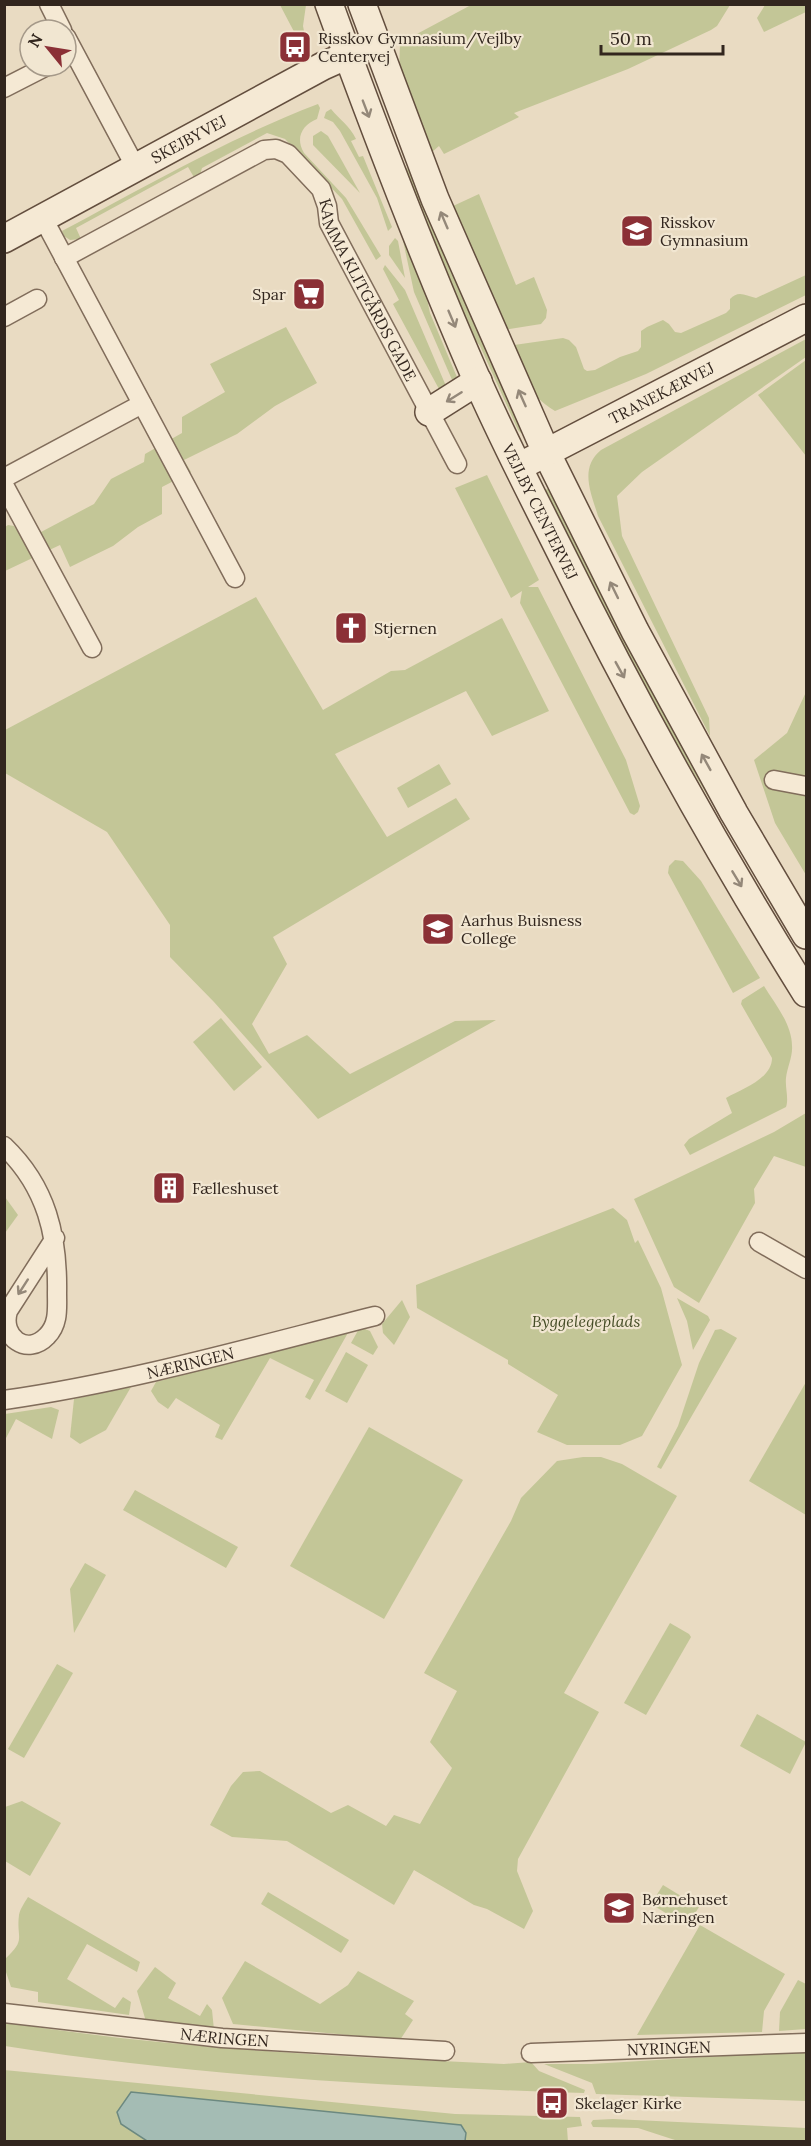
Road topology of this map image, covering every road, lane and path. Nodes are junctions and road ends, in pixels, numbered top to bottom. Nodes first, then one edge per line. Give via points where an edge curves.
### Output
1 (49, 4) edge
2 (328, 4) edge
3 (362, 4) edge
4 (56, 18) edge
5 (376, 44) junction
6 (346, 54) junction
7 (78, 64) edge
8 (24, 78) edge
9 (4, 88) edge
10 (136, 168) junction
11 (43, 218) junction
12 (4, 239) edge
13 (64, 258) junction
14 (37, 299) dead end
15 (4, 317) edge
16 (807, 318) edge
17 (478, 381) junction
18 (142, 404) junction
19 (429, 412) junction
20 (546, 452) junction
21 (457, 464) dead end
22 (518, 468) junction
23 (4, 478) edge
24 (4, 485) edge
25 (11, 512) edge
26 (235, 578) dead end
27 (92, 648) dead end
28 (774, 780) dead end
29 (807, 786) edge
30 (807, 934) edge
31 (807, 993) edge
32 (4, 1146) edge
33 (55, 1238) junction
34 (759, 1242) dead end
35 (807, 1269) edge
36 (375, 1316) dead end
37 (4, 1400) edge
38 (4, 2013) edge
39 (807, 2043) edge
40 (446, 2051) dead end
41 (531, 2053) dead end

1 - 4 street
2 - 6 street, VEJLBY CENTERVEJ
3 - 5 street, VEJLBY CENTERVEJ
5 - 6 street, SKEJBYVEJ
20 -> 5 street, VEJLBY CENTERVEJ via 431,189
6 - 10 street, SKEJBYVEJ
6 -> 17 street, VEJLBY CENTERVEJ via 401,200
7 - 10 street
8 - 9 street
10 - 11 street, SKEJBYVEJ
11 - 12 street, SKEJBYVEJ
11 - 13 street
13 - 18 street
13 - 19 street, KAMMA KLITGÅRDS GADE via 264,150 276,148 288,154 321,189 329,223
14 - 15 street
16 - 20 street, TRANEKÆRVEJ
17 -> 19 street
17 - 22 street, VEJLBY CENTERVEJ
18 - 23 street
18 - 26 street
19 - 21 street, KAMMA KLITGÅRDS GADE
20 - 22 street, TRANEKÆRVEJ
30 -> 20 street, VEJLBY CENTERVEJ via 734,813 635,631
22 -> 31 street, VEJLBY CENTERVEJ via 605,643 701,819
24 - 25 street
25 - 27 street
28 - 29 street
32 - 33 street via 39,1192
33 -> 33 street via 5,1318 9,1334 20,1343 36,1344 46,1338 56,1322
34 - 35 street
36 - 37 street, NÆRINGEN via 142,1375
38 - 40 street, NÆRINGEN via 222,2038
39 - 41 street, NYRINGEN

